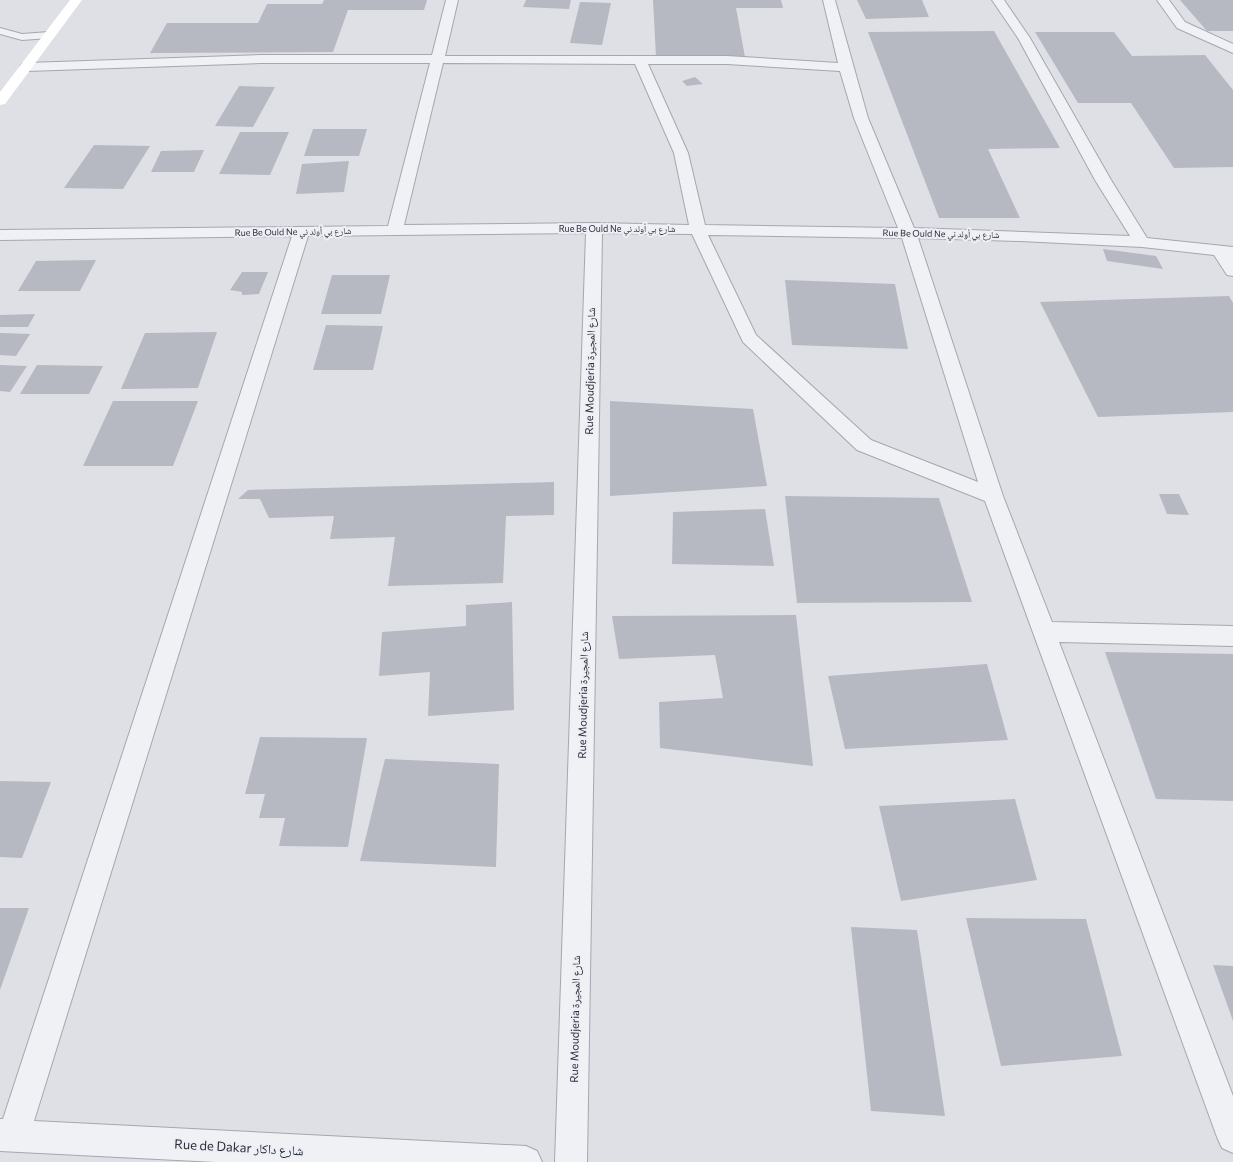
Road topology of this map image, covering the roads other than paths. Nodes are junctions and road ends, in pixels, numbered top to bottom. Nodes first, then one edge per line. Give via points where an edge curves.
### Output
1 (76, 0) edge
2 (452, 0) edge
3 (829, 0) edge
4 (998, 0) edge
5 (1163, 0) edge
6 (0, 31) edge
7 (49, 35) junction
8 (1233, 49) edge
9 (438, 59) junction
10 (638, 60) junction
11 (27, 67) junction
12 (846, 67) junction
13 (0, 101) edge
14 (594, 228) junction
15 (698, 230) junction
16 (395, 231) junction
17 (301, 232) junction
18 (908, 232) junction
19 (0, 235) edge
20 (1142, 242) junction
21 (1226, 252) edge
22 (1233, 271) edge
23 (993, 496) junction
24 (1045, 632) junction
25 (1233, 636) edge
26 (7, 1135) edge
27 (1233, 1137) edge
28 (526, 1162) edge
29 (571, 1162) edge

1 - 7 main road
2 - 9 street
3 - 12 street
4 - 20 street via 1024,38 1103,180
5 - 8 street via 1181,25
6 - 7 lane via 22,37
7 - 11 main road
9 - 10 street
9 - 11 street via 260,59
9 - 16 street
10 - 12 street via 727,60
10 - 15 street via 681,154
11 - 13 main road
12 - 18 street via 861,118
14 - 15 street, Rue Be Ould Ne شارع بي أولد ني
14 - 16 street, Rue Be Ould Ne شارع بي أولد ني
14 - 29 street, Rue Moudjeria شارع المجيرة
15 - 18 street, Rue Be Ould Ne شارع بي أولد ني
15 - 23 street via 749,338 864,445
16 - 17 street, Rue Be Ould Ne شارع بي أولد ني
17 - 19 street, Rue Be Ould Ne شارع بي أولد ني
17 - 26 street
18 - 20 street, Rue Be Ould Ne شارع بي أولد ني
18 - 23 street
20 - 21 street, Rue Be Ould Ne شارع بي أولد ني
21 - 22 street
23 - 24 street
24 - 25 street
24 - 27 street
26 - 28 street, Rue de Dakar شارع داكار

